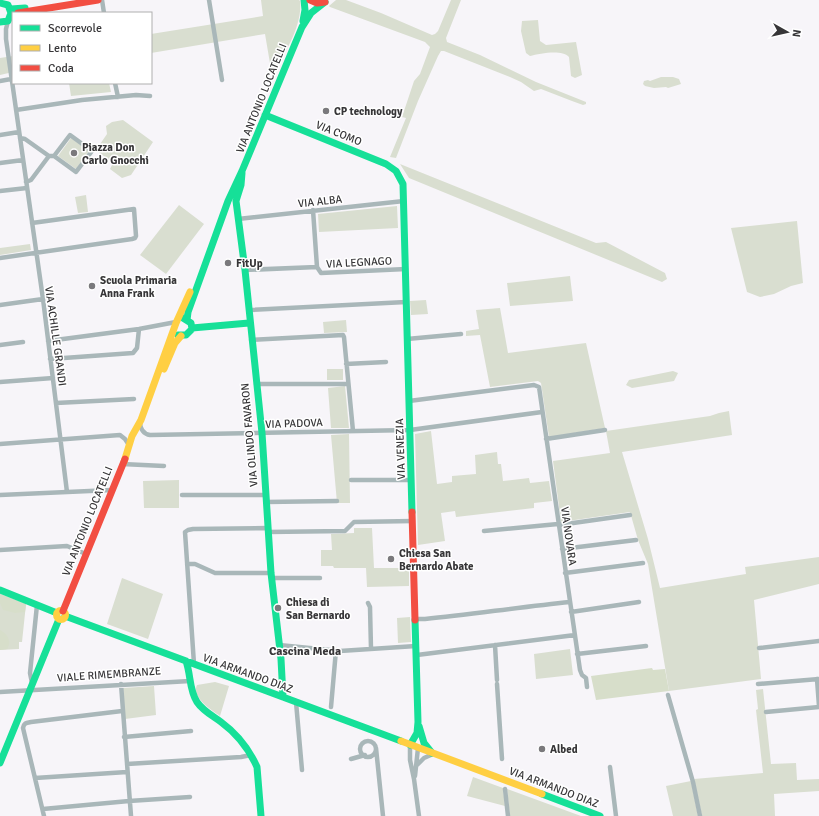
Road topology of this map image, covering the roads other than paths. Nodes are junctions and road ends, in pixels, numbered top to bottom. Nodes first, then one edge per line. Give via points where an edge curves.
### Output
1 (76, 0) edge
2 (98, 0) edge
3 (102, 0) edge
4 (209, 0) edge
5 (304, 0) edge
6 (310, 0) edge
7 (327, 1) edge
8 (0, 3) edge
9 (24, 12) edge
10 (24, 12) edge
11 (104, 12) edge
12 (11, 15) edge
13 (0, 23) edge
14 (302, 27) junction
15 (6, 39) junction
16 (12, 79) joint
17 (222, 80) dead end
18 (0, 81) edge
19 (13, 84) edge
20 (116, 84) edge
21 (150, 96) dead end
22 (118, 97) junction
23 (16, 110) junction
24 (265, 115) junction
25 (19, 132) junction
26 (0, 135) edge
27 (20, 138) junction
28 (51, 156) junction
29 (23, 160) junction
30 (0, 163) edge
31 (241, 174) junction
32 (400, 176) joint
33 (26, 182) junction
34 (27, 188) junction
35 (0, 191) edge
36 (404, 201) junction
37 (313, 210) junction
38 (238, 219) junction
39 (32, 223) junction
40 (36, 253) junction
41 (209, 254) junction
42 (0, 258) edge
43 (317, 267) junction
44 (406, 269) junction
45 (245, 270) junction
46 (43, 299) junction
47 (406, 302) junction
48 (0, 305) edge
49 (249, 310) junction
50 (187, 320) junction
51 (250, 322) junction
52 (175, 325) junction
53 (192, 328) junction
54 (139, 329) junction
55 (461, 334) dead end
56 (181, 336) junction
57 (407, 339) junction
58 (251, 340) junction
59 (48, 341) junction
60 (23, 342) dead end
61 (0, 345) edge
62 (50, 359) junction
63 (386, 362) dead end
64 (346, 364) junction
65 (53, 378) junction
66 (0, 382) edge
67 (256, 384) junction
68 (348, 387) junction
69 (150, 396) junction
70 (134, 399) dead end
71 (409, 401) junction
72 (56, 403) junction
73 (542, 412) junction
74 (140, 421) junction
75 (410, 430) junction
76 (605, 430) dead end
77 (352, 431) junction
78 (262, 433) junction
79 (61, 439) junction
80 (546, 439) junction
81 (0, 444) edge
82 (128, 445) junction
83 (123, 463) junction
84 (164, 466) dead end
85 (351, 480) dead end
86 (411, 480) junction
87 (112, 490) junction
88 (67, 492) junction
89 (0, 495) edge
90 (182, 495) dead end
91 (266, 498) junction
92 (337, 501) dead end
93 (630, 515) dead end
94 (413, 521) junction
95 (558, 524) junction
96 (268, 530) junction
97 (484, 531) dead end
98 (636, 540) dead end
99 (562, 549) junction
100 (0, 550) edge
101 (86, 554) junction
102 (643, 563) dead end
103 (187, 564) junction
104 (565, 573) junction
105 (271, 576) junction
106 (320, 578) dead end
107 (0, 590) edge
108 (570, 602) junction
109 (639, 602) dead end
110 (368, 603) dead end
111 (38, 605) junction
112 (571, 612) junction
113 (61, 615) junction
114 (416, 619) junction
115 (574, 635) junction
116 (819, 641) edge
117 (279, 645) junction
118 (495, 645) junction
119 (416, 646) junction
120 (646, 646) dead end
121 (371, 648) junction
122 (759, 648) dead end
123 (193, 650) junction
124 (333, 650) junction
125 (577, 654) junction
126 (417, 655) junction
127 (186, 662) junction
128 (197, 666) junction
129 (818, 679) edge
130 (190, 681) junction
131 (121, 684) junction
132 (758, 684) dead end
133 (587, 687) dead end
134 (31, 688) junction
135 (0, 692) edge
136 (668, 694) dead end
137 (283, 697) junction
138 (296, 702) junction
139 (819, 706) edge
140 (331, 707) dead end
141 (122, 712) junction
142 (766, 712) dead end
143 (418, 722) junction
144 (191, 731) dead end
145 (421, 734) junction
146 (124, 737) junction
147 (410, 745) junction
148 (376, 748) junction
149 (418, 748) junction
150 (251, 754) junction
151 (433, 754) junction
152 (365, 755) junction
153 (351, 759) dead end
154 (502, 759) dead end
155 (0, 763) edge
156 (127, 764) junction
157 (416, 766) junction
158 (610, 768) dead end
159 (302, 770) dead end
160 (127, 772) junction
161 (35, 778) junction
162 (414, 779) junction
163 (505, 789) dead end
164 (190, 797) dead end
165 (129, 801) junction
166 (43, 809) junction
167 (44, 816) edge
168 (131, 816) edge
169 (261, 816) edge
170 (383, 816) edge
171 (419, 816) edge
172 (508, 816) edge
173 (600, 816) edge
174 (616, 816) edge
175 (700, 816) edge

1 - 9 street
2 - 10 street
3 - 11 street
4 - 17 street
5 - 14 street, VIA ANTONIO LOCATELLI
6 - 7 street
7 - 14 street, VIA ANTONIO LOCATELLI via 311,13
8 - 12 street via 8,5
12 - 13 street
12 - 15 street, VIA ACHILLE GRANDI via 6,29
13 - 15 street, VIA ACHILLE GRANDI
14 - 24 street, VIA ANTONIO LOCATELLI
15 - 16 street, VIA ACHILLE GRANDI
16 - 18 street
19 - 23 street, VIA ACHILLE GRANDI
20 - 22 street
21 - 22 street via 141,94
22 - 23 street
23 - 25 street, VIA ACHILLE GRANDI
24 - 31 street, VIA ANTONIO LOCATELLI
24 - 32 street, VIA COMO via 386,164
25 - 26 street
25 - 27 street, VIA ACHILLE GRANDI
27 - 28 street
27 - 29 street, VIA ACHILLE GRANDI
28 - 28 street via 76,172 92,151 70,134
28 - 33 street via 31,180
29 - 30 street
29 - 33 street, VIA ACHILLE GRANDI
31 - 38 street, VIA OLINDO FAVARON via 241,185 236,201
31 - 41 street, VIA ANTONIO LOCATELLI via 228,201
32 - 36 street, VIA VENEZIA
33 - 34 street, VIA ACHILLE GRANDI
34 - 35 street
34 - 39 street, VIA ACHILLE GRANDI
36 - 37 street, VIA ALBA
36 - 44 street, VIA VENEZIA
37 - 38 street, VIA ALBA
37 - 43 street
38 - 45 street, VIA OLINDO FAVARON
39 - 40 street, VIA ACHILLE GRANDI
39 - 40 street via 134,209 135,238
40 - 42 street
40 - 46 street, VIA ACHILLE GRANDI
41 - 50 street, VIA ANTONIO LOCATELLI
41 - 52 street, VIA ANTONIO LOCATELLI
43 - 44 street, VIA LEGNAGO via 321,273
43 - 45 street, VIA LEGNAGO
44 - 47 street, VIA VENEZIA
45 - 49 street, VIA OLINDO FAVARON
46 - 48 street
46 - 59 street, VIA ACHILLE GRANDI
47 - 49 street
47 - 57 street, VIA VENEZIA
49 - 51 street, VIA OLINDO FAVARON
50 - 52 street via 181,319
50 - 53 street
51 - 53 street
51 - 58 street, VIA OLINDO FAVARON
52 - 54 street
52 - 56 street via 178,335
52 - 69 street, VIA ANTONIO LOCATELLI
53 - 56 street via 190,333
54 - 59 street
54 - 62 street via 137,348 133,353
55 - 57 street
56 - 69 street, VIA ANTONIO LOCATELLI via 175,343
57 - 71 street, VIA VENEZIA
58 - 64 street via 342,335
58 - 67 street, VIA OLINDO FAVARON
59 - 62 street, VIA ACHILLE GRANDI
60 - 61 street
62 - 65 street, VIA ACHILLE GRANDI
63 - 64 street
64 - 68 street
65 - 66 street
65 - 72 street, VIA ACHILLE GRANDI
67 - 68 street
67 - 78 street, VIA OLINDO FAVARON
68 - 77 street
69 - 74 street, VIA ANTONIO LOCATELLI
70 - 72 street
71 - 73 street, VIA NOVARA via 534,385 538,386
71 - 75 street, VIA VENEZIA
72 - 79 street, VIA ACHILLE GRANDI
73 - 75 street, VIA PADOVA
73 - 80 street, VIA NOVARA
74 - 78 street, VIA PADOVA via 143,431 150,435
74 - 82 street, VIA ANTONIO LOCATELLI
74 - 83 street, VIA ANTONIO LOCATELLI
75 - 77 street, VIA PADOVA
75 - 86 street, VIA VENEZIA
76 - 80 street
77 - 78 street, VIA PADOVA
78 - 91 street, VIA OLINDO FAVARON
79 - 81 street
79 - 82 street via 120,435
79 - 88 street, VIA ACHILLE GRANDI
80 - 95 street, VIA NOVARA
82 - 83 street, VIA ANTONIO LOCATELLI
83 - 84 street
83 - 87 street, VIA ANTONIO LOCATELLI
85 - 86 street
86 - 94 street, VIA VENEZIA
87 - 88 street
87 - 101 street, VIA ANTONIO LOCATELLI
88 - 89 street
90 - 91 street
91 - 92 street
91 - 96 street, VIA OLINDO FAVARON
93 - 95 street
94 - 96 street via 354,522 345,531
94 - 114 street, VIA VENEZIA
95 - 97 street
95 - 99 street, VIA NOVARA
96 - 103 street via 188,530 185,532
96 - 105 street, VIA OLINDO FAVARON
98 - 99 street
99 - 104 street, VIA NOVARA
100 - 101 street via 66,546
101 - 113 street, VIA ANTONIO LOCATELLI
102 - 104 street
103 - 105 street via 195,564 215,573
103 - 123 street
104 - 108 street, VIA NOVARA
105 - 106 street
105 - 117 street, VIA OLINDO FAVARON
107 - 111 street, VIA ARMANDO DIAZ
108 - 112 street, VIA NOVARA
108 - 114 street
109 - 112 street
110 - 121 street
111 - 113 street, VIA ARMANDO DIAZ
111 - 134 street via 30,673
112 - 115 street, VIA NOVARA
113 - 127 street, VIA ARMANDO DIAZ
113 - 134 street, VIA ANTONIO LOCATELLI
114 - 119 street, VIA VENEZIA
115 - 118 street
115 - 125 street, VIA NOVARA
116 - 122 street
117 - 124 street
117 - 137 street, VIA OLINDO FAVARON
118 - 126 street
118 - 154 street
119 - 121 street
119 - 126 street, VIA VENEZIA
120 - 125 street
121 - 124 street
123 - 127 street
123 - 128 street
124 - 140 street
125 - 133 street, VIA NOVARA
126 - 143 street, VIA VENEZIA
127 - 128 street, VIA ARMANDO DIAZ
127 - 130 street
128 - 130 street
128 - 137 street, VIA ARMANDO DIAZ
129 - 132 street
129 - 139 street
130 - 131 street, VIALE RIMEMBRANZE
130 - 150 street via 192,693 203,709 225,726
131 - 134 street, VIALE RIMEMBRANZE
131 - 141 street
134 - 135 street, VIALE RIMEMBRANZE
134 - 155 street, VIA ANTONIO LOCATELLI
136 - 175 street
137 - 138 street, VIA ARMANDO DIAZ
138 - 147 street, VIA ARMANDO DIAZ
138 - 159 street
139 - 142 street
141 - 146 street
141 - 161 street via 25,723 23,728
143 - 145 street, VIA VENEZIA
143 - 147 street, VIA VENEZIA via 417,733
144 - 146 street
145 - 149 street, VIA VENEZIA
145 - 151 street, VIA VENEZIA via 424,743
146 - 156 street
147 - 149 street, VIA ARMANDO DIAZ
147 - 162 street
148 - 152 street via 372,755
148 - 152 street via 372,742 364,742 360,749
148 - 170 street
149 - 151 street, VIA ARMANDO DIAZ
149 - 157 street
150 - 156 street via 241,757
150 - 169 street via 257,767
151 - 157 street via 421,760
151 - 173 street, VIA ARMANDO DIAZ
152 - 153 street
156 - 160 street
157 - 162 street
158 - 174 street
160 - 161 street
160 - 165 street
161 - 166 street
162 - 171 street
163 - 172 street
164 - 165 street
165 - 166 street
165 - 168 street
166 - 167 street

